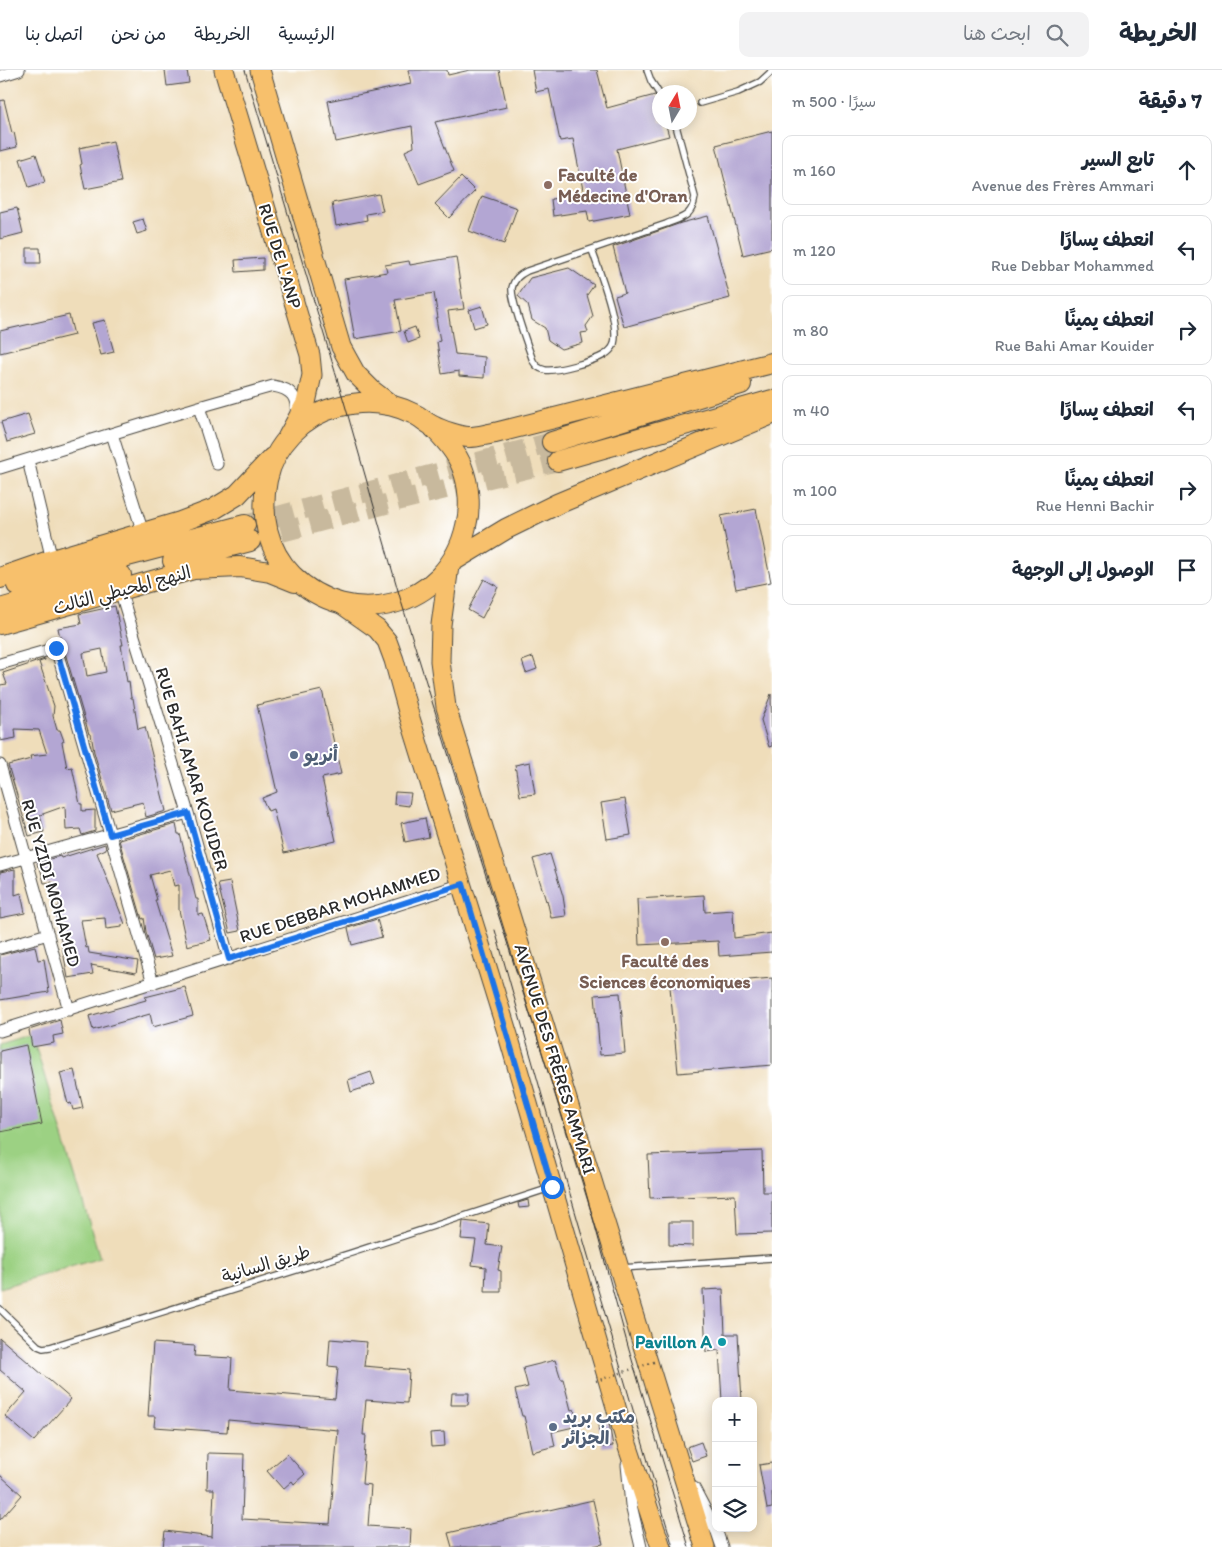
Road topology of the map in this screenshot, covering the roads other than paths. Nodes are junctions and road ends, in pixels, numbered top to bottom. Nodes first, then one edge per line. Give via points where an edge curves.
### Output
1 (19, 70) edge
2 (224, 70) edge
3 (260, 70) edge
4 (647, 70) edge
5 (772, 71) edge
6 (0, 76) edge
7 (653, 85) edge
8 (700, 103) dead end
9 (677, 130) edge
10 (592, 250) junction
11 (772, 363) edge
12 (772, 375) edge
13 (772, 400) edge
14 (393, 406) junction
15 (199, 407) junction
16 (772, 414) edge
17 (296, 421) junction
18 (433, 427) junction
19 (112, 434) junction
20 (552, 442) tunnel mouth
21 (282, 446) junction
22 (28, 460) junction
23 (558, 461) tunnel mouth
24 (217, 464) dead end
25 (0, 468) edge
26 (143, 534) junction
27 (52, 560) junction
28 (451, 563) junction
29 (0, 578) edge
30 (302, 585) junction
31 (0, 589) edge
32 (120, 590) junction
33 (343, 605) junction
34 (0, 609) edge
35 (0, 624) edge
36 (0, 664) edge
37 (0, 765) edge
38 (188, 813) junction
39 (110, 835) junction
40 (26, 858) junction
41 (0, 865) edge
42 (463, 884) junction
43 (48, 934) junction
44 (0, 948) edge
45 (229, 959) junction
46 (153, 983) junction
47 (69, 1010) junction
48 (0, 1032) edge
49 (552, 1187) junction
50 (772, 1258) edge
51 (619, 1268) junction
52 (0, 1309) edge
53 (625, 1438) junction
54 (679, 1460) junction
55 (641, 1547) edge
56 (660, 1547) edge
57 (705, 1547) edge
58 (722, 1547) edge

1 - 6 street
2 - 17 main road, RUE DE L'ANP via 310,355 312,375 306,402
3 - 14 main road, RUE DE L'ANP via 341,347 356,374
4 - 7 lane
5 - 8 lane via 746,89
9 - 10 lane via 694,197 690,213
10 - 10 lane via 527,271 515,279 512,289 514,303 537,367 558,370 605,355 614,344 609,302
11 - 18 highway via 495,433 468,437
12 - 20 highway
13 - 23 highway
14 - 18 highway via 414,414
14 - 21 highway via 374,402 334,407 300,426
15 - 17 street via 273,386 291,392 296,403
15 - 19 street
15 - 24 street
16 - 28 highway via 558,504 506,529
17 - 21 main road, RUE DE L'ANP
18 - 28 highway via 450,445 462,466 468,490 469,515 464,539
19 - 22 street
19 - 26 street
21 - 26 highway via 237,495 214,509
21 - 30 highway via 268,472 264,518 280,561
22 - 25 street
22 - 27 street
26 - 27 highway
27 - 29 highway
28 - 33 highway via 436,581 401,601 383,606
28 - 51 main road, AVENUE DES FRÈRES AMMARI via 441,625 440,661 446,707
30 - 32 highway, النهج المحيطي الثالث via 270,572 240,567 194,569
30 - 33 highway
31 - 34 highway, النهج المحيطي الثالث via 247,533
32 - 35 highway, النهج المحيطي الثالث
32 - 38 street, RUE BAHI AMAR KOUIDER
33 - 42 main road via 377,629 387,641
36 - 39 street via 56,648
37 - 40 street, RUE YZIDI MOHAMED
38 - 39 street
38 - 45 street, RUE BAHI AMAR KOUIDER
39 - 40 street
39 - 46 street
40 - 41 street
40 - 43 street, RUE YZIDI MOHAMED
42 - 45 street, RUE DEBBAR MOHAMMED
42 - 49 main road
43 - 44 street
43 - 47 street, RUE YZIDI MOHAMED
45 - 46 street, RUE DEBBAR MOHAMMED
46 - 47 street, RUE DEBBAR MOHAMMED
47 - 48 street, RUE DEBBAR MOHAMMED
49 - 52 lane, طريق السانية via 50,1347 38,1346
49 - 53 main road
50 - 51 lane
51 - 54 main road, AVENUE DES FRÈRES AMMARI
53 - 55 street via 631,1505
53 - 56 main road
54 - 57 main road, AVENUE DES FRÈRES AMMARI
54 - 58 street via 718,1532

